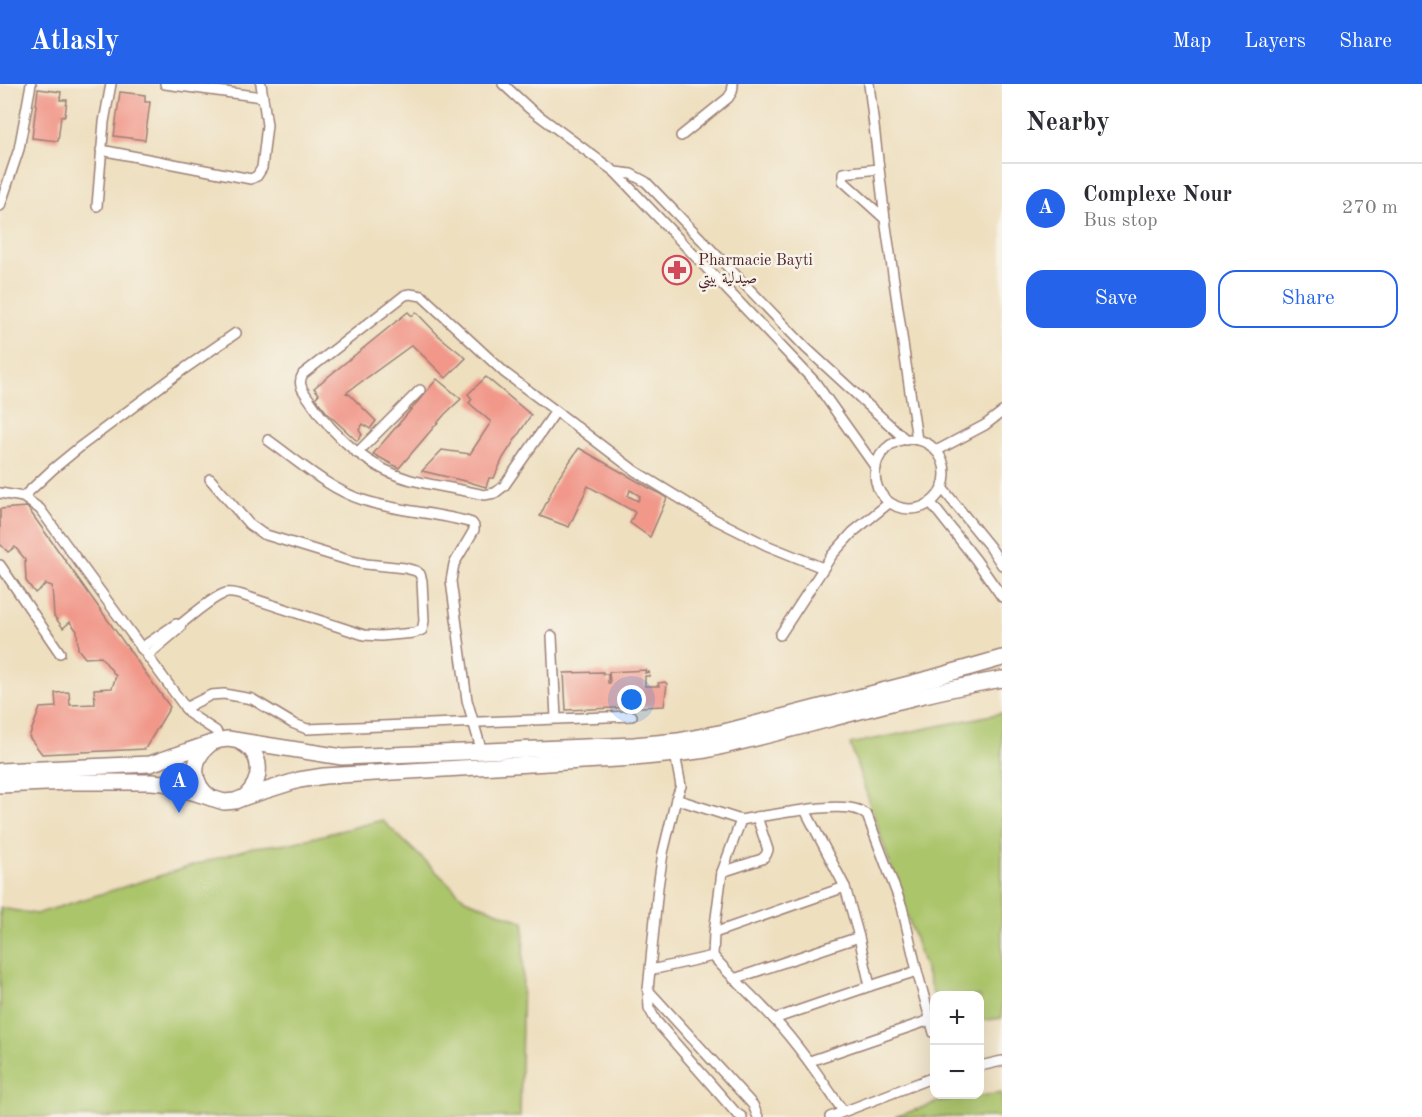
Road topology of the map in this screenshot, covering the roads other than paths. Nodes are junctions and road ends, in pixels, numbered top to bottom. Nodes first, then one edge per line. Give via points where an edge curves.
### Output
1 (31, 84) edge
2 (111, 84) edge
3 (165, 84) edge
4 (261, 84) edge
5 (503, 84) edge
6 (732, 84) edge
7 (869, 84) edge
8 (262, 97) junction
9 (681, 136) dead end
10 (101, 150) junction
11 (878, 169) junction
12 (615, 172) junction
13 (2, 193) edge
14 (0, 206) edge
15 (97, 206) dead end
16 (885, 219) junction
17 (685, 223) junction
18 (672, 233) junction
19 (236, 333) dead end
20 (420, 390) dead end
21 (556, 411) junction
22 (1002, 412) edge
23 (268, 440) dead end
24 (906, 440) junction
25 (917, 440) junction
26 (936, 451) junction
27 (357, 453) junction
28 (876, 468) junction
29 (210, 479) dead end
30 (943, 489) junction
31 (0, 493) edge
32 (22, 497) junction
33 (889, 502) junction
34 (931, 503) junction
35 (0, 565) edge
36 (1002, 565) edge
37 (823, 568) junction
38 (1002, 597) edge
39 (181, 624) junction
40 (780, 635) dead end
41 (552, 636) dead end
42 (141, 648) junction
43 (60, 653) dead end
44 (147, 656) junction
45 (1002, 658) edge
46 (1002, 679) edge
47 (185, 708) junction
48 (632, 716) dead end
49 (556, 718) junction
50 (473, 721) junction
51 (237, 740) junction
52 (216, 741) junction
53 (483, 752) junction
54 (675, 754) junction
55 (0, 771) edge
56 (0, 785) edge
57 (245, 797) junction
58 (213, 799) junction
59 (676, 800) junction
60 (805, 810) junction
61 (757, 817) junction
62 (741, 820) junction
63 (722, 872) junction
64 (845, 887) junction
65 (714, 933) junction
66 (859, 937) junction
67 (713, 956) junction
68 (651, 970) junction
69 (917, 971) junction
70 (734, 979) junction
71 (870, 986) junction
72 (648, 990) junction
73 (774, 1018) junction
74 (930, 1020) joint
75 (810, 1061) junction
76 (1002, 1061) edge
77 (984, 1064) edge
78 (930, 1078) edge
79 (843, 1111) junction
80 (742, 1117) edge
81 (758, 1117) edge
82 (830, 1117) edge

1 - 13 street via 19,149
2 - 10 street
3 - 8 street
4 - 8 street
5 - 12 street
6 - 9 street via 729,98
7 - 11 street
8 - 10 street via 267,125 262,168 251,178
10 - 15 street
11 - 16 street
11 - 16 street via 842,176
12 - 17 street via 631,174 646,182
12 - 18 street
13 - 14 street
16 - 25 street
17 - 18 street
17 - 24 street via 806,348
18 - 28 street via 815,382
19 - 32 street via 81,446
20 - 27 street
21 - 27 street via 504,486 489,495 408,479
21 - 27 street via 505,373 422,296 405,295 300,380 314,407
21 - 37 street via 635,471 712,518
22 - 26 street
23 - 50 street via 344,493 387,507 472,523 474,530 454,564 451,581
24 - 25 street
24 - 28 street via 886,449
25 - 26 street
26 - 30 street via 945,470
28 - 33 street via 877,487
29 - 39 street via 249,524 263,534 351,561 416,571 422,581 424,626 414,633 364,635 229,592
30 - 34 street
30 - 36 street
31 - 32 street
32 - 42 street via 40,509
33 - 34 street via 907,509
33 - 37 street via 853,532
34 - 38 street
35 - 43 street
37 - 40 street
39 - 42 street
39 - 44 street
41 - 49 street
42 - 44 street
44 - 47 street
45 - 53 main road via 702,737 634,745
46 - 54 main road via 729,745
47 - 50 street via 211,695 224,694 252,699 307,729
47 - 52 street via 216,731
48 - 49 street
49 - 50 street
50 - 53 street
51 - 52 main road
51 - 53 main road via 342,757
51 - 57 main road via 250,748 259,770 255,785
52 - 55 main road via 150,764
52 - 58 main road via 202,751 195,771 202,790
54 - 57 main road via 324,776
54 - 59 street via 681,786
56 - 58 main road via 151,782
57 - 58 main road via 224,802
59 - 62 street
59 - 68 street via 658,887
60 - 61 street
60 - 64 street
60 - 69 street via 840,808 867,815 902,908
61 - 62 street
61 - 63 street via 768,850 766,855
62 - 63 street
63 - 65 street
64 - 65 street
64 - 66 street
65 - 67 street
66 - 70 street
66 - 71 street
67 - 68 street
67 - 70 street
68 - 72 street
69 - 71 street
69 - 74 street
70 - 73 street
71 - 73 street
72 - 80 street via 649,1008 656,1021
72 - 81 street via 753,1105
73 - 75 street
74 - 75 street
75 - 79 street
76 - 77 street
78 - 79 street
79 - 82 street

